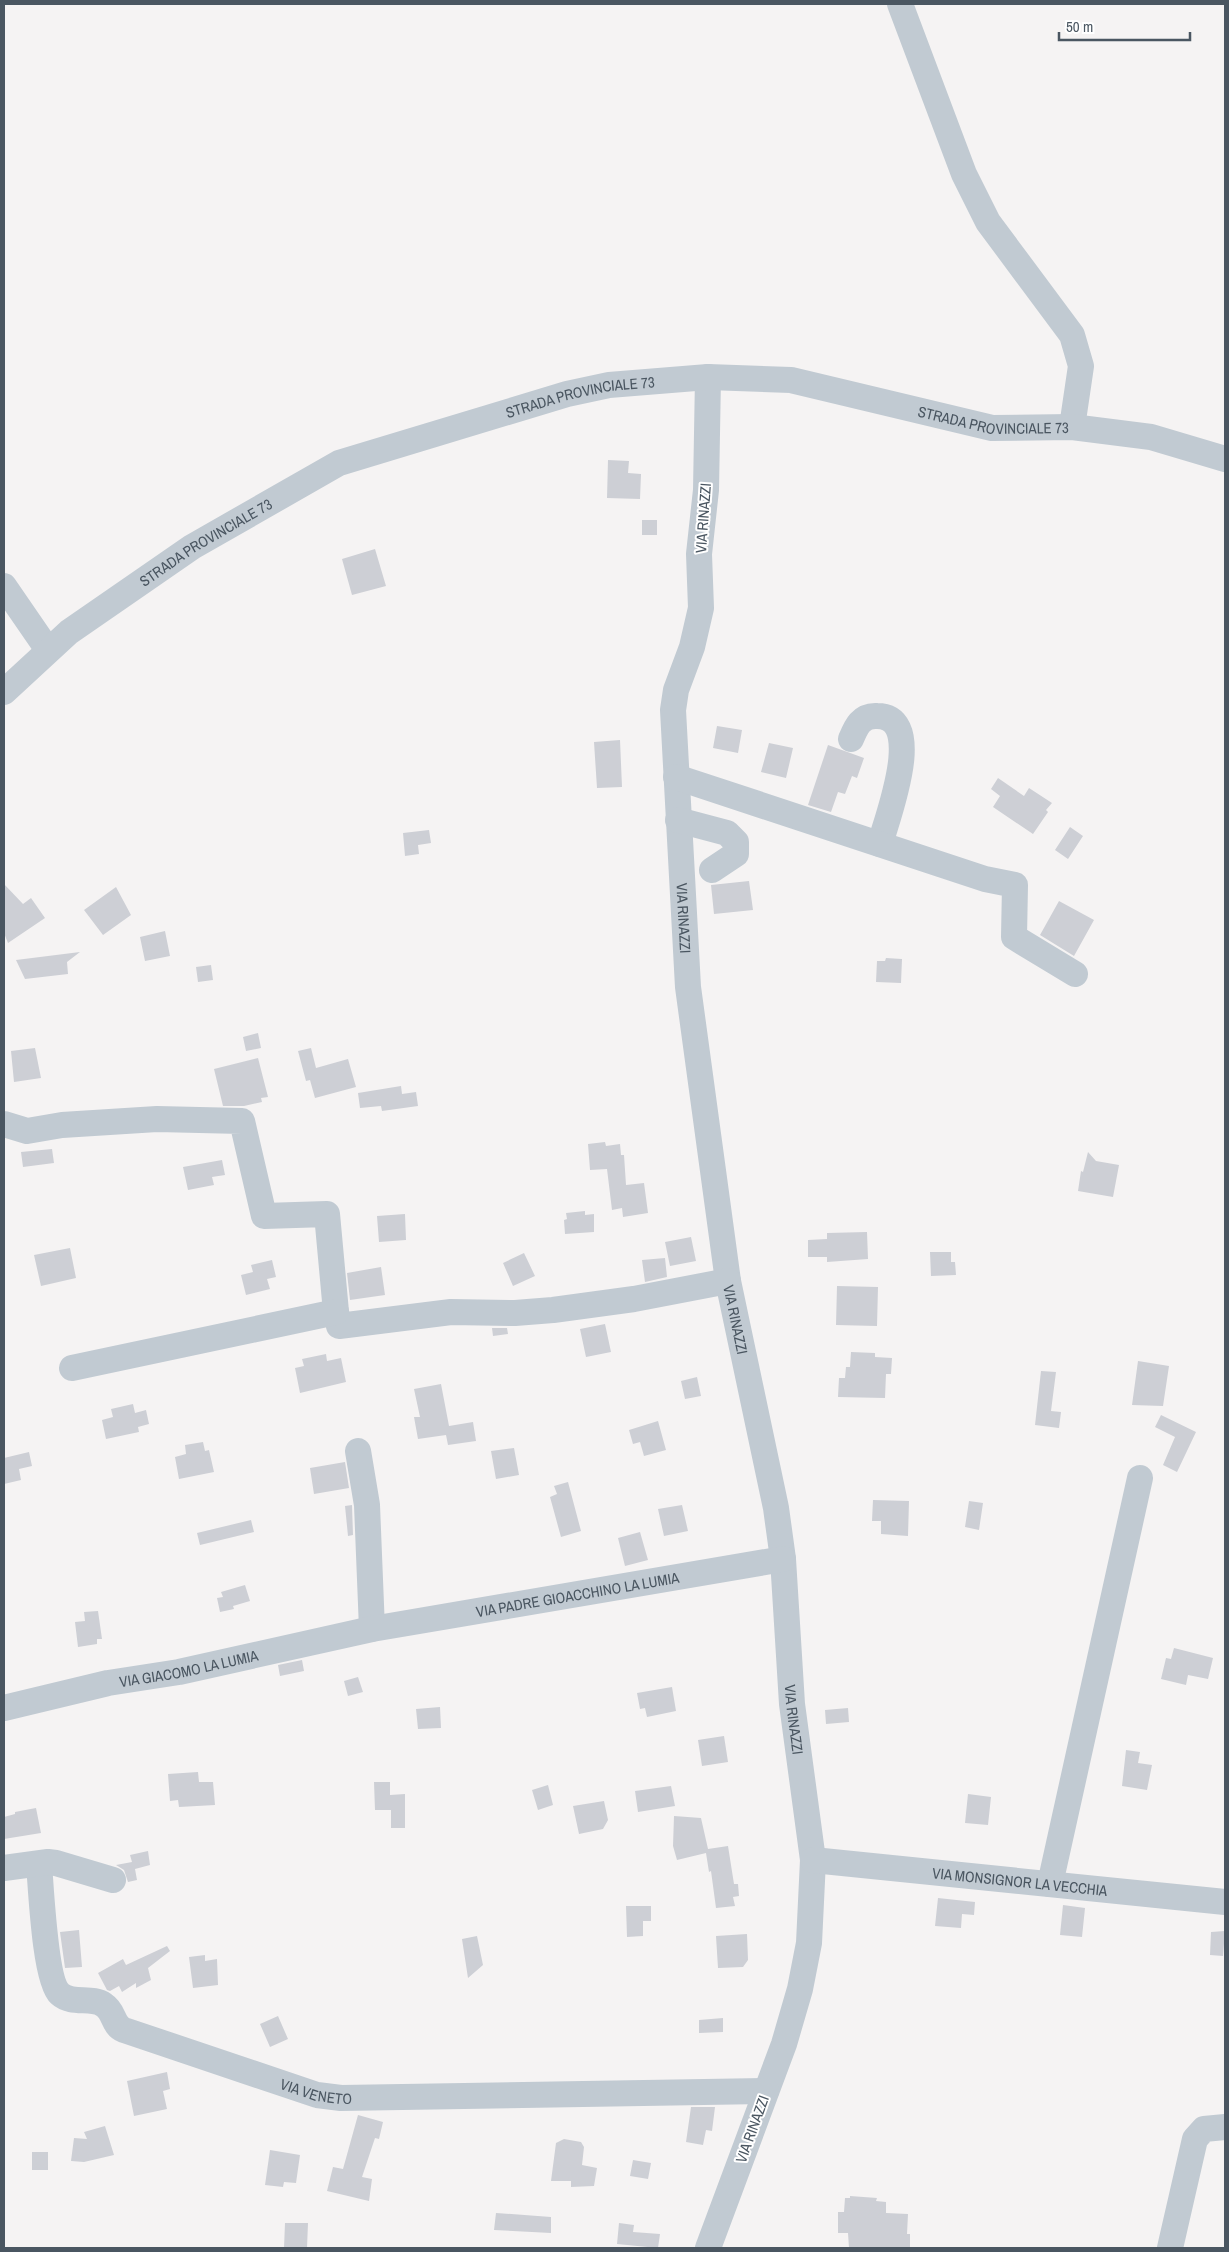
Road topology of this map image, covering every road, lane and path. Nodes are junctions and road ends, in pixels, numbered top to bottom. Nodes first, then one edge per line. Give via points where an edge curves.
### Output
1 (900, 4) edge
2 (708, 377) junction
3 (1072, 427) junction
4 (1225, 459) edge
5 (4, 586) edge
6 (48, 650) junction
7 (4, 692) edge
8 (851, 739) dead end
9 (676, 777) junction
10 (678, 820) junction
11 (880, 844) junction
12 (712, 870) dead end
13 (1075, 974) dead end
14 (4, 1124) edge
15 (728, 1281) junction
16 (336, 1312) junction
17 (72, 1368) dead end
18 (358, 1451) dead end
19 (1140, 1478) dead end
20 (783, 1559) junction
21 (372, 1629) junction
22 (4, 1708) edge
23 (813, 1860) junction
24 (39, 1864) junction
25 (4, 1868) edge
26 (113, 1880) dead end
27 (1050, 1884) junction
28 (1225, 1902) edge
29 (766, 2091) junction
30 (1225, 2127) edge
31 (708, 2248) edge
32 (1170, 2248) edge

1 - 3 street via 964,174 988,222 1072,335 1081,366
2 - 3 street, STRADA PROVINCIALE 73 via 791,380 992,428
2 - 6 street, STRADA PROVINCIALE 73 via 609,385 567,394 339,463 192,547
2 - 9 street, VIA RINAZZI via 706,490 699,554 701,608 672,710
3 - 4 street, STRADA PROVINCIALE 73 via 1151,437
5 - 6 street
6 - 7 street, STRADA PROVINCIALE 73
8 - 11 street via 859,722 872,716 884,716 897,724 902,739 903,759
9 - 10 street, VIA RINAZZI
9 - 11 street
10 - 12 street via 727,833 736,842 736,854
10 - 15 street, VIA RINAZZI via 688,987
11 - 13 street via 986,879 1015,885 1014,937
14 - 16 street via 27,1132 62,1125 157,1119 242,1121 264,1216 327,1214
15 - 16 street via 553,1310 452,1312 339,1326
15 - 20 street, VIA RINAZZI via 776,1508
16 - 17 street
18 - 21 street via 367,1505
19 - 27 street
20 - 21 street, VIA PADRE GIOACCHINO LA LUMIA
20 - 23 street, VIA RINAZZI via 792,1704
21 - 22 street, VIA GIACOMO LA LUMIA via 179,1672 108,1683
23 - 27 street, VIA MONSIGNOR LA VECCHIA
23 - 29 street, VIA RINAZZI via 809,1943 802,1980 784,2044
24 - 25 street
24 - 26 street via 56,1863
24 - 29 street, VIA VENETO via 50,1967 60,1994 105,2005 110,2009 114,2023 124,2030 317,2095 341,2098
27 - 28 street, VIA MONSIGNOR LA VECCHIA
29 - 31 street, VIA RINAZZI
30 - 32 street via 1204,2129 1195,2139

